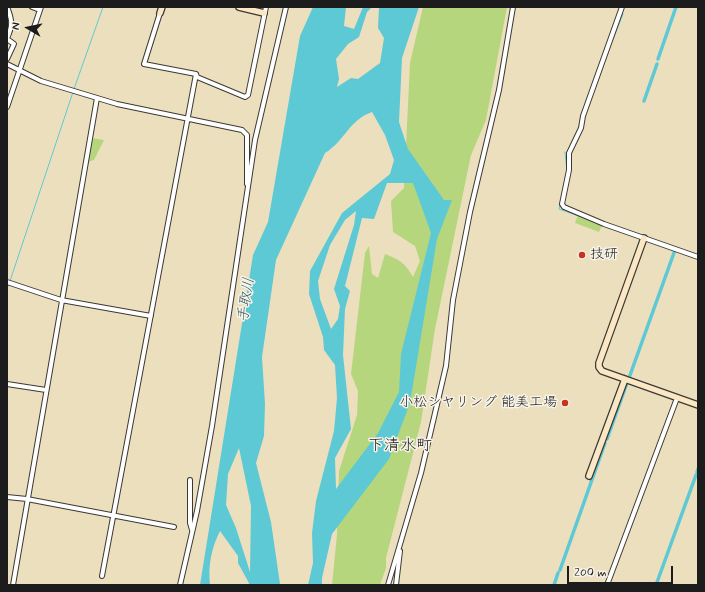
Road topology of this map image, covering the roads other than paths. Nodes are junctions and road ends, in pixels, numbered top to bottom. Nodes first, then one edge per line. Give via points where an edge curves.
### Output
1 (7, 7) edge
2 (32, 7) edge
3 (239, 7) edge
4 (286, 7) edge
5 (513, 7) edge
6 (622, 7) edge
7 (41, 8) edge
8 (161, 10) edge
9 (265, 10) edge
10 (7, 39) edge
11 (7, 59) edge
12 (7, 64) edge
13 (19, 70) junction
14 (196, 74) junction
15 (97, 98) junction
16 (7, 107) edge
17 (188, 118) junction
18 (248, 187) junction
19 (644, 238) junction
20 (698, 257) edge
21 (8, 282) edge
22 (63, 300) junction
23 (151, 316) junction
24 (624, 379) junction
25 (7, 384) edge
26 (46, 390) junction
27 (677, 398) junction
28 (698, 405) edge
29 (589, 476) dead end
30 (190, 480) dead end
31 (7, 497) edge
32 (27, 499) junction
33 (113, 515) junction
34 (174, 527) dead end
35 (192, 531) junction
36 (401, 542) junction
37 (102, 576) dead end
38 (13, 585) edge
39 (180, 585) edge
40 (388, 585) edge
41 (396, 585) edge
42 (607, 585) edge

1 - 10 street via 12,19 12,28
2 - 7 street
3 - 9 street
4 - 18 street via 255,140
5 - 36 street via 499,90 470,212 453,300 446,366 421,472
6 - 19 street via 581,128 568,153 569,170 562,204 604,224
7 - 13 street
8 - 14 street via 144,64
9 - 14 street via 248,95 245,97 197,77
10 - 11 street via 14,44
12 - 13 street
13 - 15 street via 41,81
13 - 16 street
14 - 17 street
15 - 17 street
15 - 22 street
17 - 18 street via 245,132
17 - 23 street
18 - 35 street via 212,426
19 - 20 street
19 - 24 street via 599,363 602,371
21 - 22 street
22 - 23 street
22 - 26 street
23 - 33 street
24 - 27 street
24 - 29 street
25 - 26 street
26 - 32 street
27 - 28 street
27 - 42 street
30 - 35 street
31 - 32 street
32 - 33 street
32 - 38 street
33 - 34 street
33 - 37 street
35 - 39 street
36 - 40 street
36 - 41 street

